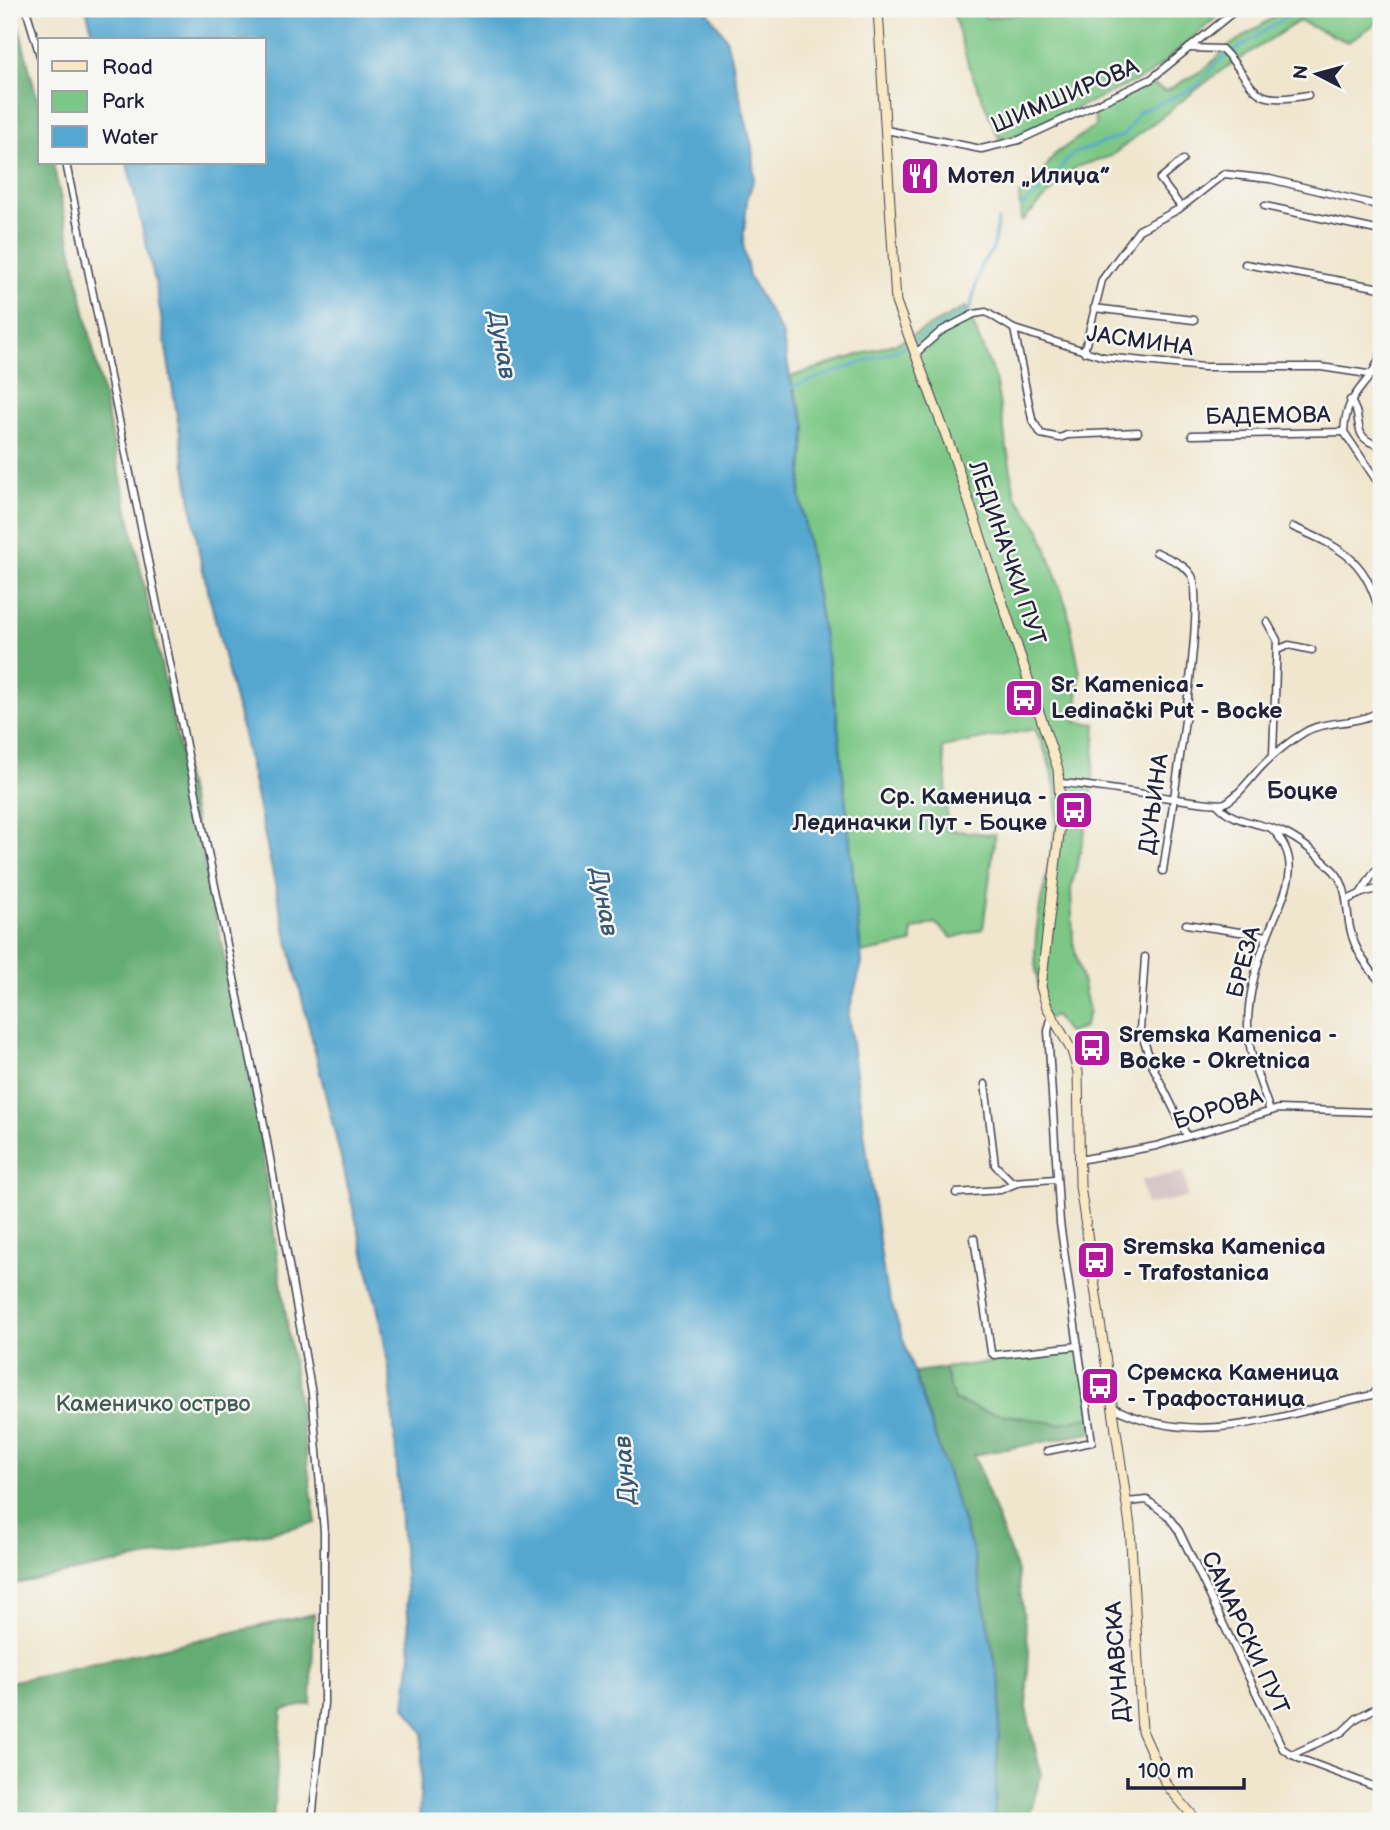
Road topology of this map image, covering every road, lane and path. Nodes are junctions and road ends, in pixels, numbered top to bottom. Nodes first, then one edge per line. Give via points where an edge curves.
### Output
1 (26, 9) edge
2 (878, 9) edge
3 (1237, 9) edge
4 (1189, 48) junction
5 (38, 49) edge
6 (1308, 95) dead end
7 (886, 130) junction
8 (1182, 160) dead end
9 (66, 164) edge
10 (1265, 206) dead end
11 (1381, 206) edge
12 (1181, 207) junction
13 (1381, 230) edge
14 (1245, 264) dead end
15 (1381, 288) edge
16 (1094, 308) junction
17 (1194, 320) dead end
18 (1014, 329) junction
19 (913, 351) junction
20 (1084, 352) junction
21 (1381, 354) edge
22 (1372, 376) junction
23 (1381, 376) edge
24 (1350, 400) junction
25 (1138, 432) dead end
26 (1344, 432) junction
27 (1192, 435) dead end
28 (1381, 446) edge
29 (1381, 486) edge
30 (1293, 527) dead end
31 (1156, 552) dead end
32 (1381, 619) edge
33 (1267, 622) dead end
34 (1277, 650) junction
35 (1312, 650) dead end
36 (1380, 712) edge
37 (1273, 755) junction
38 (1060, 783) junction
39 (1173, 797) junction
40 (1219, 805) junction
41 (1271, 828) junction
42 (1163, 871) dead end
43 (1375, 871) dead end
44 (1381, 888) edge
45 (1360, 894) junction
46 (1347, 900) junction
47 (1186, 924) dead end
48 (1267, 936) junction
49 (1145, 957) dead end
50 (1381, 982) edge
51 (1052, 1015) junction
52 (985, 1084) dead end
53 (1270, 1111) junction
54 (1370, 1112) dead end
55 (1187, 1136) junction
56 (1079, 1160) junction
57 (1056, 1179) junction
58 (1019, 1182) junction
59 (956, 1193) dead end
60 (974, 1238) dead end
61 (1078, 1346) junction
62 (1381, 1384) edge
63 (1114, 1408) junction
64 (1047, 1451) dead end
65 (1127, 1502) junction
66 (1130, 1526) joint
67 (1381, 1705) edge
68 (1291, 1755) junction
69 (1381, 1789) edge
70 (312, 1821) edge
71 (1197, 1821) edge

1 - 5 street
2 - 7 main road, ЛЕДИНАЧКИ ПУТ
3 - 4 street, ШИМШИРОВА
4 - 6 street via 1224,51 1257,93 1270,100
4 - 7 street, ШИМШИРОВА via 1151,79 1019,140 981,149
7 - 19 main road, ЛЕДИНАЧКИ ПУТ via 893,287
8 - 12 street via 1160,179
9 - 70 street via 261,1106 312,1394 324,1532 324,1703
10 - 13 street
11 - 12 street via 1229,173
12 - 16 street via 1139,230 1102,280
14 - 15 street
16 - 17 street
16 - 20 street
18 - 19 street, ЈАСМИНА via 989,312 977,313
18 - 20 street, ЈАСМИНА
18 - 25 street via 1032,419 1041,434 1060,439
19 - 38 main road, ЛЕДИНАЧКИ ПУТ via 1025,665
20 - 22 street, ЈАСМИНА via 1161,365 1253,369 1301,365
21 - 22 street
22 - 23 street, ЈАСМИНА
22 - 24 street
24 - 26 street
24 - 28 street via 1356,407 1362,437
26 - 27 street, БАДЕМОВА
26 - 29 street
30 - 32 street via 1331,543 1357,562 1367,575
31 - 39 street, ДУЊИНА via 1184,568 1192,576 1195,590 1194,639
33 - 34 street via 1275,632
34 - 35 street via 1289,645
34 - 37 street
36 - 37 street via 1320,725
37 - 40 street via 1234,796
38 - 39 street
38 - 51 main road, ЛЕДИНАЧКИ ПУТ via 1060,831 1040,979
39 - 40 street
39 - 42 street, ДУЊИНА
40 - 41 street via 1235,818
41 - 46 street via 1299,841 1330,867
41 - 48 street, БРЕЗА via 1286,844 1289,882
43 - 45 street
44 - 45 street
45 - 46 street
46 - 50 street via 1356,947
47 - 48 street
48 - 53 street, БРЕЗА via 1255,971 1248,1021
49 - 55 street via 1140,1030
51 - 56 main road, ЛЕДИНАЧКИ ПУТ via 1078,1072
51 - 57 street via 1048,1026
52 - 58 street via 995,1166 1006,1178
53 - 54 street, БОРОВА
53 - 55 street, БОРОВА
55 - 56 street, БОРОВА via 1128,1153
56 - 63 main road, ЛЕДИНАЧКИ ПУТ via 1083,1215
57 - 58 street
57 - 61 street
58 - 59 street via 1000,1190
60 - 61 street via 991,1352
61 - 64 street via 1093,1442
62 - 63 street via 1373,1395 1205,1430 1155,1425
63 - 65 main road, ЛЕДИНАЧКИ ПУТ
65 - 66 main road, ЛЕДИНАЧКИ ПУТ
65 - 68 street, САМАРСКИ ПУТ via 1147,1500 1179,1531 1273,1733
66 - 71 main road, ДУНАВСКА via 1142,1731 1166,1784
67 - 68 street via 1342,1732
68 - 69 street

